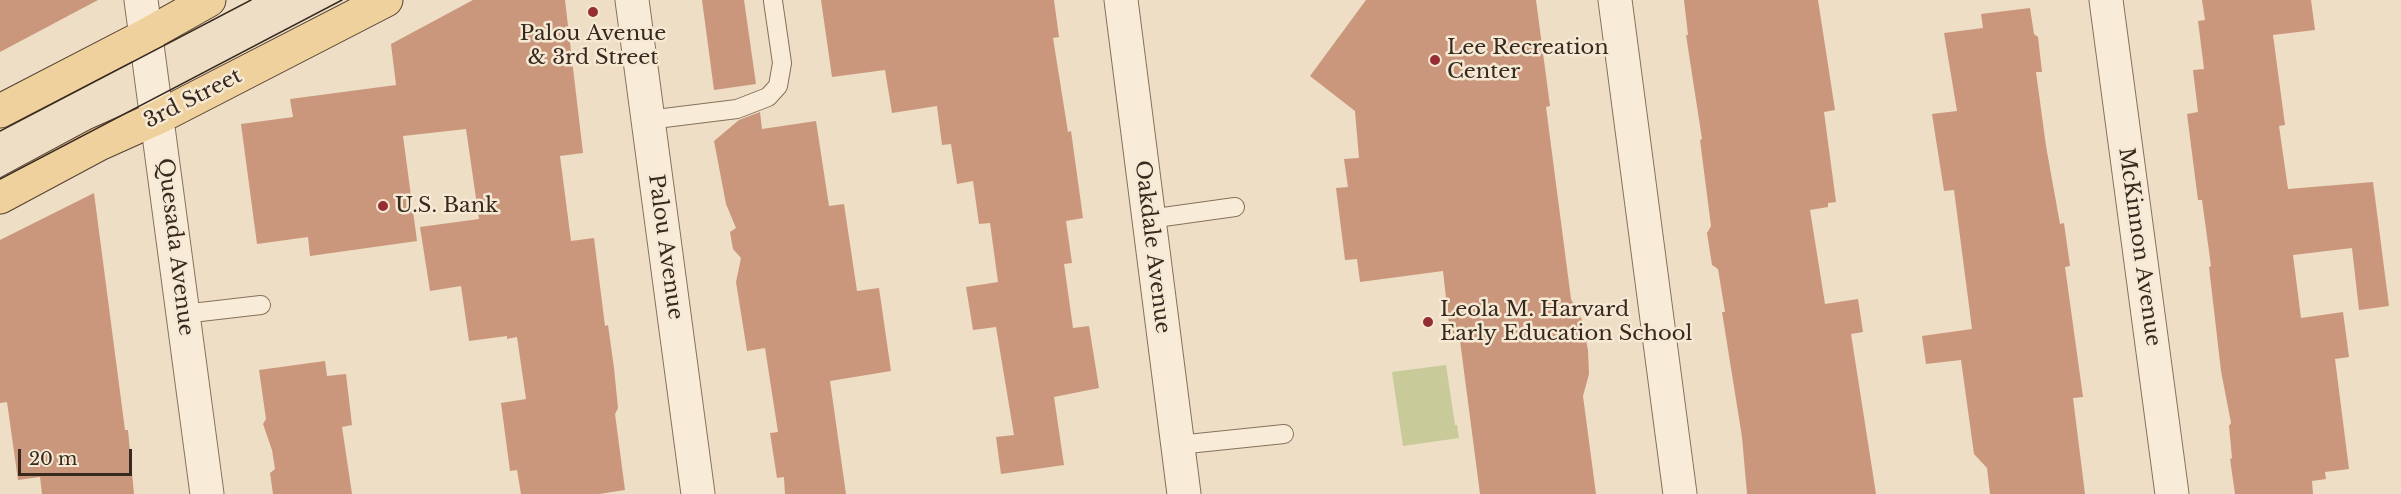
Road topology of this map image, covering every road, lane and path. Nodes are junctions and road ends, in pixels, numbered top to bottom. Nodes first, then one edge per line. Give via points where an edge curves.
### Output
1 (141, 0) edge
2 (209, 0) edge
3 (386, 0) edge
4 (632, 0) edge
5 (1121, 0) edge
6 (1615, 0) edge
7 (2106, 0) edge
8 (773, 1) edge
9 (145, 36) junction
10 (0, 111) edge
11 (157, 118) junction
12 (648, 120) junction
13 (0, 197) edge
14 (1234, 207) dead end
15 (1149, 219) junction
16 (261, 305) dead end
17 (183, 314) junction
18 (1284, 434) dead end
19 (1178, 445) junction
20 (207, 494) edge
21 (698, 494) edge
22 (1184, 494) edge
23 (1680, 494) edge
24 (2172, 494) edge

1 - 9 street, Quesada Avenue
2 - 9 main road
3 - 11 main road, 3rd Street
4 - 12 street, Palou Avenue
5 - 15 street, Oakdale Avenue
6 - 23 street
7 - 24 street, McKinnon Avenue
8 - 12 lane via 782,63 778,86 768,97 737,109
9 - 10 main road
9 - 11 street, Quesada Avenue
11 - 13 main road, 3rd Street
11 - 17 street, Quesada Avenue
12 - 21 street, Palou Avenue
14 - 15 lane
15 - 19 street, Oakdale Avenue
16 - 17 lane
17 - 20 street, Quesada Avenue
18 - 19 lane
19 - 22 street, Oakdale Avenue

